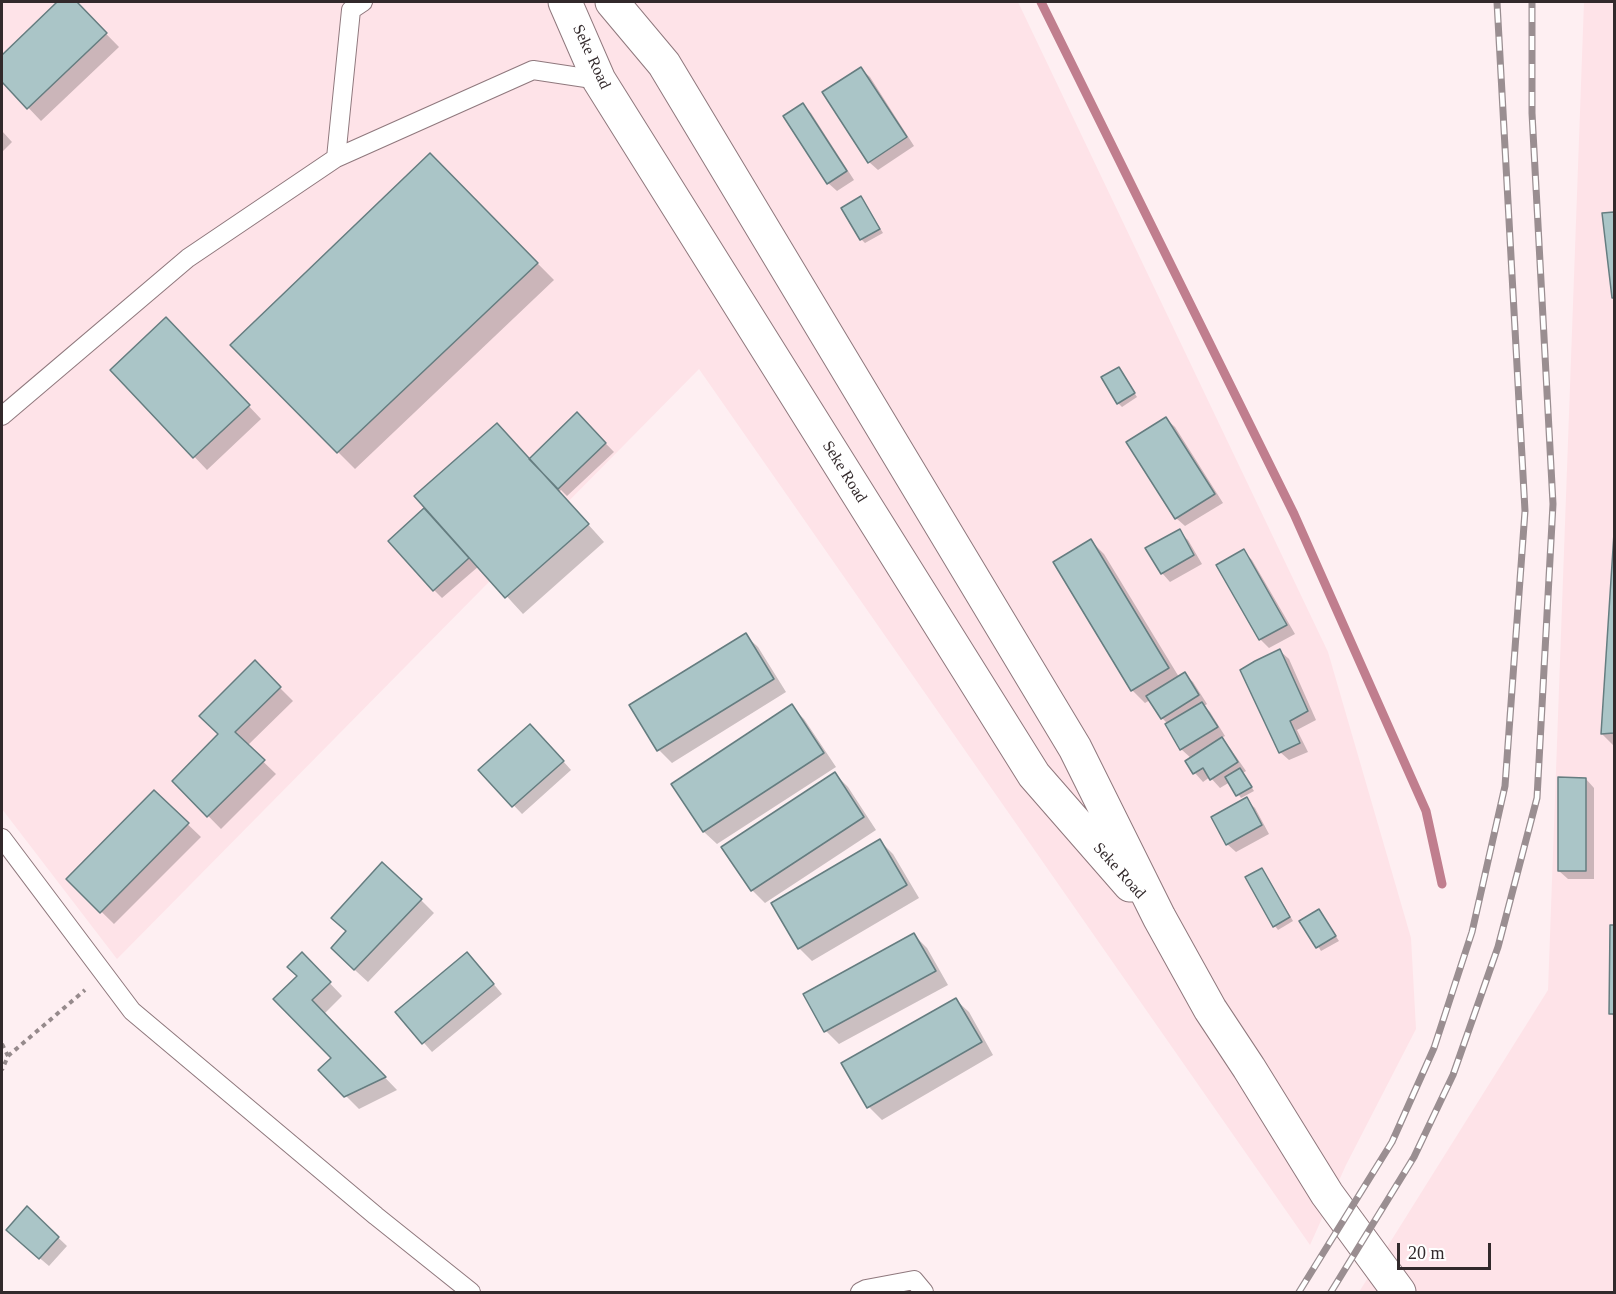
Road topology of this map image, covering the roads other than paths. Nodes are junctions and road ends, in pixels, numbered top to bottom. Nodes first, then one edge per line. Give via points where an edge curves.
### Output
1 (565, 2) edge
2 (612, 2) edge
3 (352, 4) edge
4 (599, 80) junction
5 (336, 158) junction
6 (2, 416) edge
7 (2, 838) edge
8 (1159, 917) junction
9 (471, 1293) edge
10 (860, 1293) edge
11 (924, 1293) edge
12 (1399, 1293) edge

1 - 4 main road, Seke Road
2 - 8 main road, Seke Road via 664,64 1075,747
3 - 5 lane
4 - 5 lane via 533,70
4 - 8 main road, Seke Road via 1034,776
5 - 6 lane via 188,258
7 - 9 lane via 132,1011
8 - 12 main road, Seke Road via 1210,1009 1327,1194
10 - 11 lane via 914,1280

